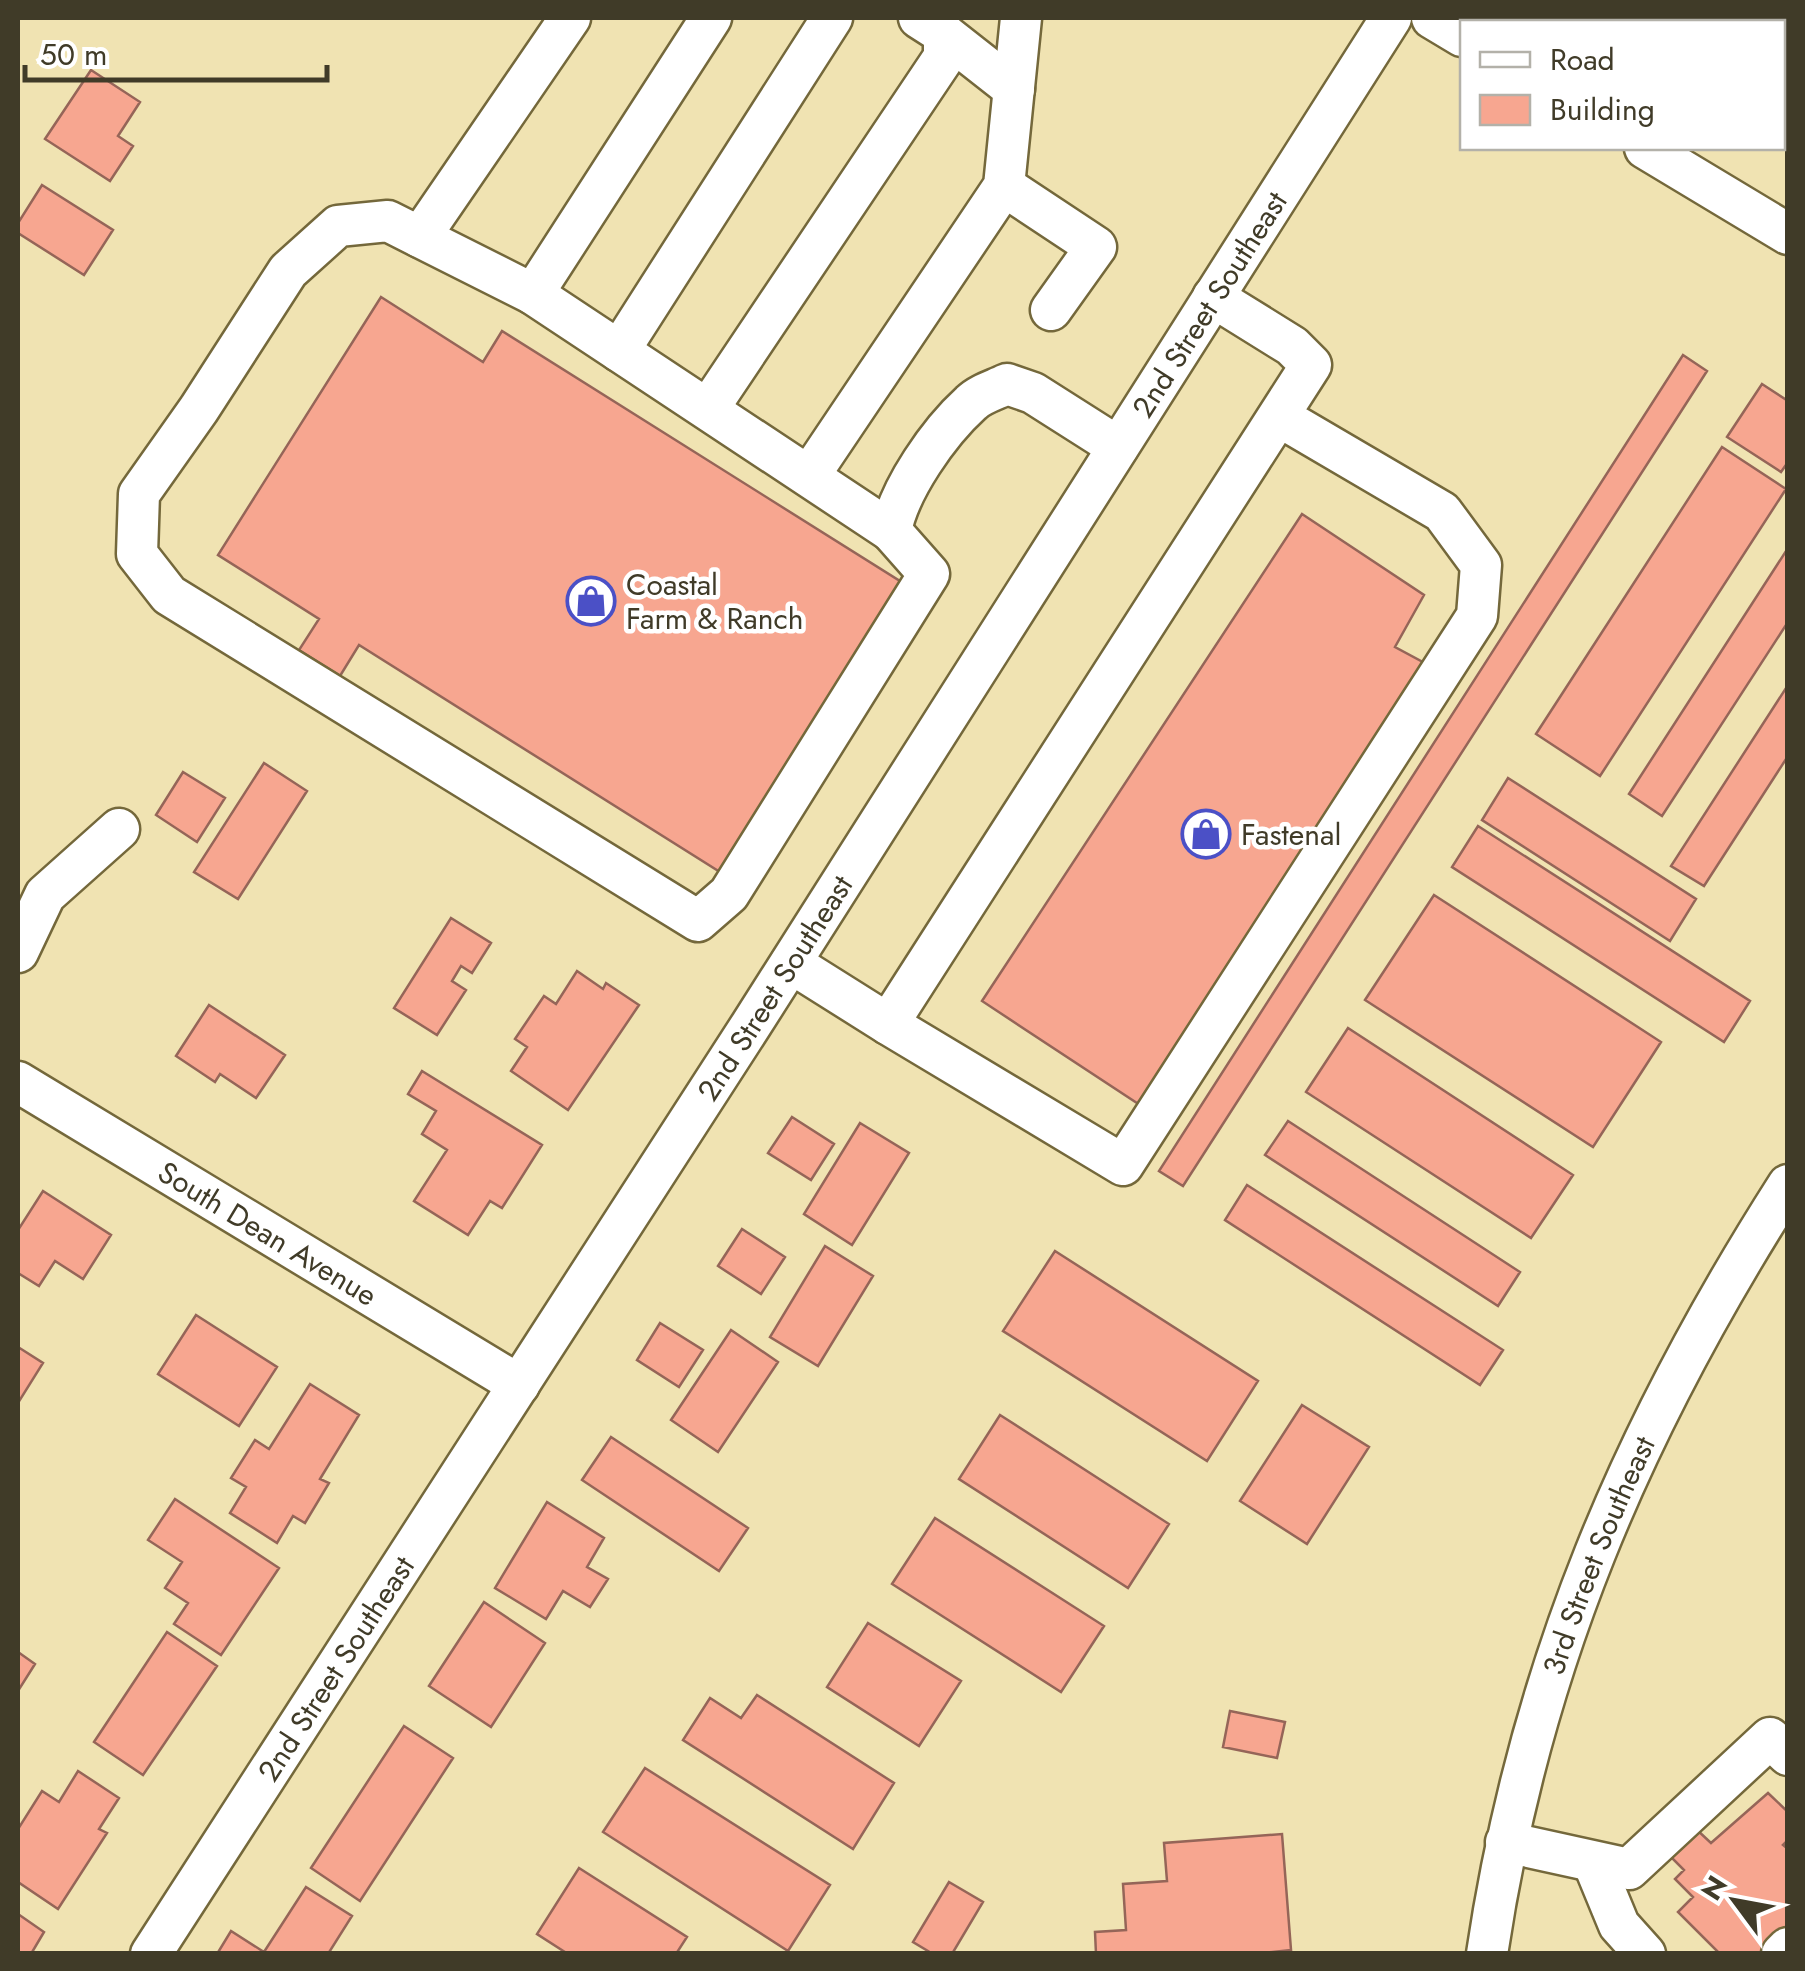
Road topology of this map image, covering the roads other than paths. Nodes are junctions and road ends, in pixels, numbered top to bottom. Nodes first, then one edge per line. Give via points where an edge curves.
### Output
1 (570, 18) edge
2 (711, 18) edge
3 (832, 18) edge
4 (1021, 18) edge
5 (1390, 18) edge
6 (1432, 18) edge
7 (932, 26) edge
8 (1460, 35) edge
9 (1014, 89) junction
10 (1648, 150) edge
11 (1004, 186) junction
12 (1788, 234) edge
13 (420, 237) junction
14 (533, 294) junction
15 (1214, 297) junction
16 (1052, 310) dead end
17 (619, 351) junction
18 (708, 410) junction
19 (1280, 417) junction
20 (1118, 447) junction
21 (809, 476) junction
22 (891, 531) junction
23 (120, 829) dead end
24 (18, 952) edge
25 (791, 963) junction
26 (888, 1024) junction
27 (18, 1082) edge
28 (1788, 1185) edge
29 (518, 1385) junction
30 (1788, 1756) edge
31 (1506, 1842) junction
32 (1593, 1862) junction
33 (1788, 1948) edge
34 (150, 1954) edge
35 (1487, 1954) edge
36 (1646, 1954) edge
37 (1782, 1954) edge

1 - 13 street
2 - 14 street
3 - 17 street
4 - 9 street
5 - 15 street, 2nd Street Southeast
6 - 8 street
7 - 9 street
7 - 18 street via 944,57
9 - 11 street
10 - 12 street
11 - 16 street via 1096,247
11 - 21 street
13 - 14 street
13 - 22 street via 388,221 338,226 288,271 139,494 137,554 169,595 698,921 729,894 929,574
14 - 17 street
15 - 19 street via 1292,346 1310,365
15 - 20 street, 2nd Street Southeast
17 - 18 street
18 - 21 street
19 - 26 street
19 - 26 street via 1442,512 1481,565 1478,616 1123,1165
20 - 22 street via 1033,393 1006,384 973,400 915,471
20 - 25 street, 2nd Street Southeast
21 - 22 street
23 - 24 street via 45,895
25 - 26 street
25 - 29 street, 2nd Street Southeast
27 - 29 street, South Dean Avenue
28 - 31 street, 3rd Street Southeast via 1699,1332 1602,1532 1542,1700
29 - 34 street, 2nd Street Southeast
30 - 32 street via 1770,1738 1629,1870
31 - 32 street
31 - 35 street, 3rd Street Southeast
32 - 36 street via 1619,1924
33 - 37 street

